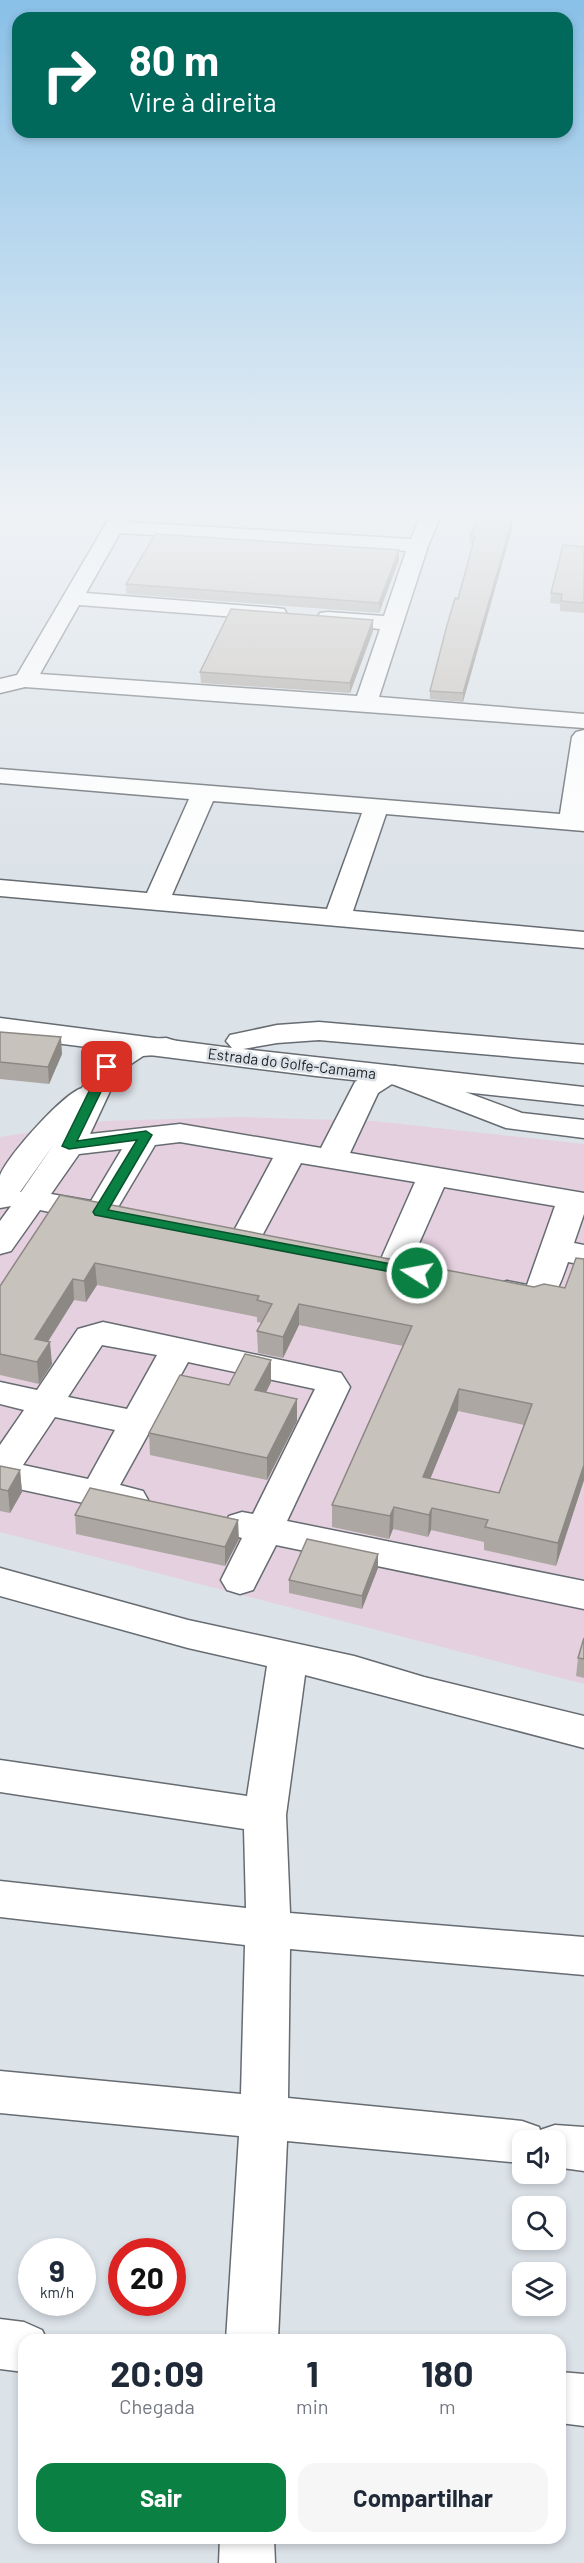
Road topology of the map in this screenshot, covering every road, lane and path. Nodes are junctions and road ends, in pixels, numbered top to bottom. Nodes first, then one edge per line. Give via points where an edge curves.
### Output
1 (56, 630) edge
2 (389, 630) edge
3 (25, 680) junction
4 (0, 686) edge
5 (366, 703) junction
6 (584, 721) edge
7 (584, 737) edge
8 (0, 776) edge
9 (204, 793) junction
10 (376, 807) junction
11 (578, 822) edge
12 (0, 888) edge
13 (156, 902) junction
14 (337, 919) junction
15 (584, 940) edge
16 (0, 1011) edge
17 (0, 1027) edge
18 (80, 1036) junction
19 (240, 1041) junction
20 (166, 1047) junction
21 (584, 1054) edge
22 (316, 1066) junction
23 (395, 1075) junction
24 (584, 1076) edge
25 (101, 1078) junction
26 (361, 1095) junction
27 (584, 1096) edge
28 (584, 1129) edge
29 (146, 1135) junction
30 (69, 1146) junction
31 (291, 1153) junction
32 (331, 1160) junction
33 (433, 1177) junction
34 (16, 1199) edge
35 (579, 1201) edge
36 (100, 1212) junction
37 (133, 1219) edge
38 (211, 1233) edge
39 (245, 1240) junction
40 (0, 1244) edge
41 (279, 1246) edge
42 (570, 1252) edge
43 (359, 1262) edge
44 (393, 1268) junction
45 (428, 1275) edge
46 (475, 1284) edge
47 (178, 1349) junction
48 (0, 1393) edge
49 (47, 1402) junction
50 (135, 1423) junction
51 (0, 1473) edge
52 (98, 1493) junction
53 (164, 1508) edge
54 (208, 1518) edge
55 (263, 1530) junction
56 (240, 1580) dead end
57 (0, 1582) edge
58 (584, 1595) edge
59 (288, 1657) junction
60 (584, 1731) edge
61 (0, 1776) edge
62 (265, 1815) junction
63 (0, 1899) edge
64 (268, 1929) junction
65 (584, 1956) edge
66 (0, 2092) edge
67 (264, 2116) junction
68 (512, 2141) edge
69 (566, 2147) edge
70 (584, 2149) edge
71 (252, 2334) edge
72 (0, 2344) edge
73 (18, 2346) edge
74 (566, 2398) edge
75 (584, 2400) edge
76 (247, 2544) edge
77 (247, 2563) edge

1 - 3 main road
2 - 5 main road
3 - 4 main road
3 - 5 main road
5 - 6 main road
7 - 11 main road
8 - 9 main road
9 - 10 main road
9 - 13 main road
10 - 11 main road
10 - 14 main road
12 - 13 main road
13 - 14 main road
14 - 15 main road
16 - 19 main road, Estrada do Golfe-Camama
17 - 18 main road, Estrada do Golfe-Camama
18 - 20 main road, Estrada do Golfe-Camama
18 - 25 main road via 97,1045 107,1057
19 - 21 main road via 319,1031
19 - 24 main road, Estrada do Golfe-Camama
20 - 22 main road, Estrada do Golfe-Camama
20 - 25 main road via 135,1048
22 - 23 main road, Estrada do Golfe-Camama
22 - 26 main road via 346,1079
23 - 26 main road via 372,1082
23 - 27 main road, Estrada do Golfe-Camama
23 - 28 main road via 517,1122
25 - 30 main road
25 - 34 main road via 39,1141
26 - 32 main road
29 - 30 main road
29 - 31 main road via 180,1133
29 - 36 main road
30 - 34 main road
31 - 32 main road
31 - 39 main road
32 - 33 main road
33 - 35 main road
33 - 44 main road
34 - 36 main road
34 - 40 main road
35 - 42 main road
36 - 37 main road
38 - 39 main road
39 - 41 main road
42 - 46 main road via 538,1296
43 - 44 main road
44 - 45 main road
47 - 49 main road via 95,1334
47 - 50 main road
47 - 55 main road via 329,1382 333,1387
48 - 49 main road
49 - 50 main road
49 - 51 main road
50 - 52 main road
51 - 52 main road
52 - 53 main road
54 - 55 main road
55 - 56 main road
55 - 58 main road
57 - 59 main road
59 - 60 main road
59 - 62 main road
61 - 62 main road
62 - 64 main road
63 - 64 main road
64 - 65 main road
64 - 67 main road
66 - 67 main road
67 - 68 main road
67 - 71 main road
69 - 70 main road
72 - 73 main road
74 - 75 main road
76 - 77 main road

